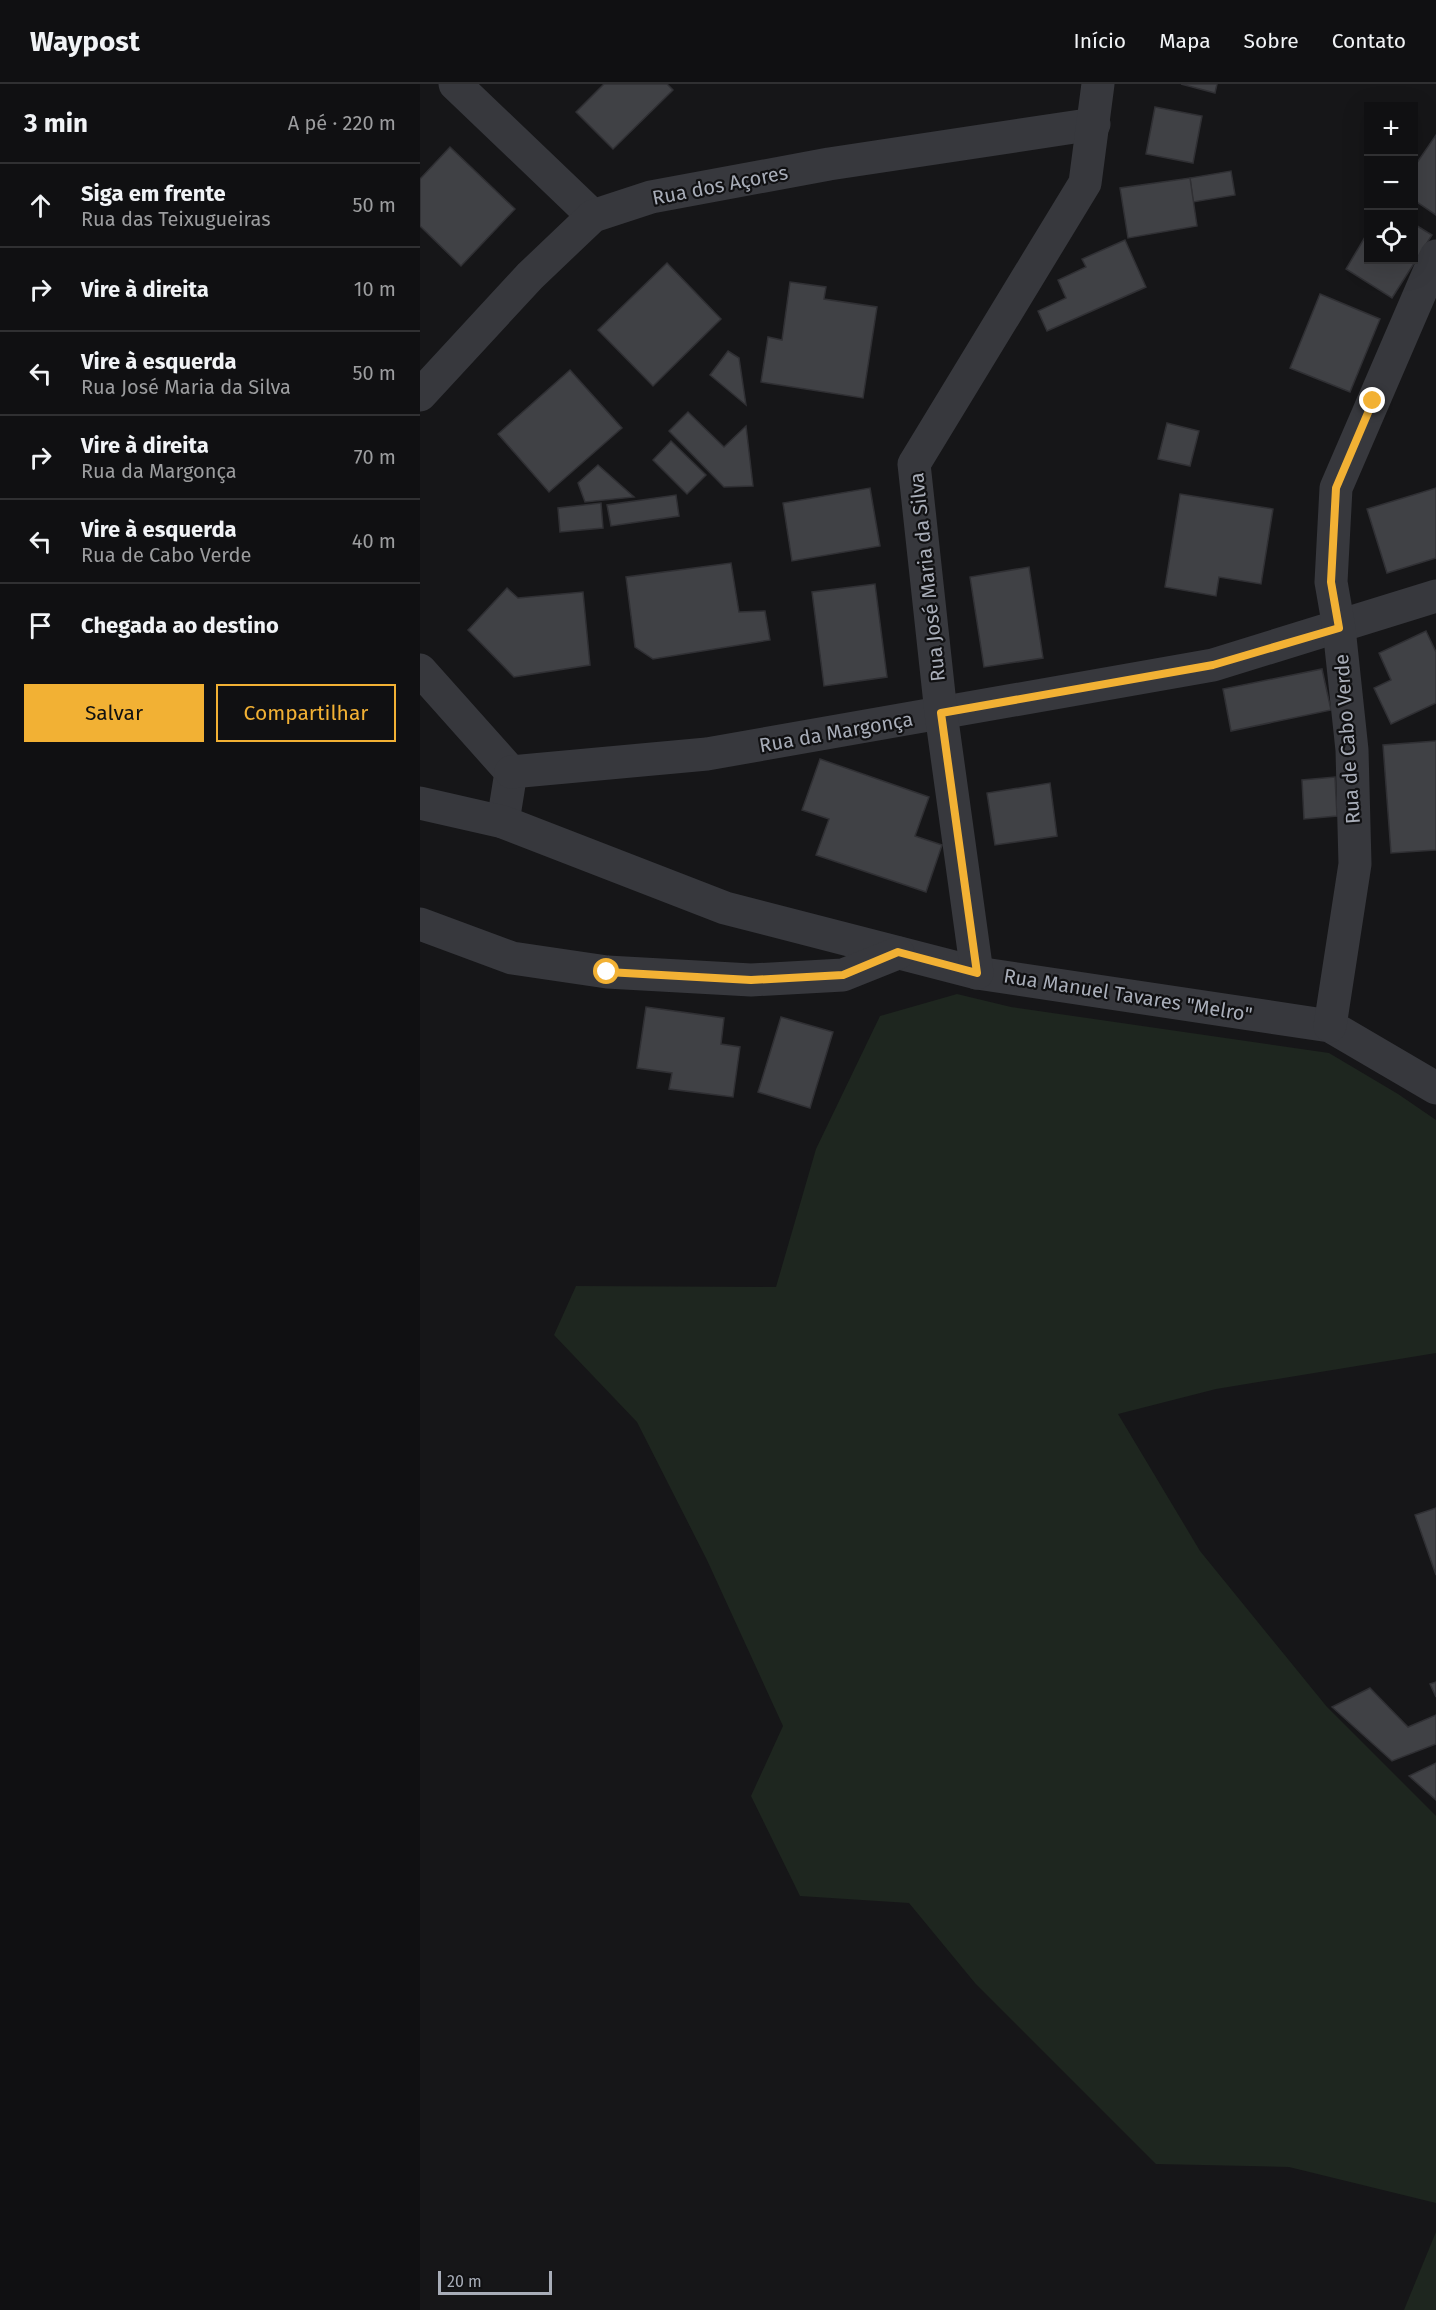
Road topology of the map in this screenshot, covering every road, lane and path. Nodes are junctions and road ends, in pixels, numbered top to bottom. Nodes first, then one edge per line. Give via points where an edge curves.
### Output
1 (455, 84) edge
2 (1098, 84) edge
3 (1094, 124) junction
4 (593, 216) junction
5 (1436, 256) edge
6 (420, 395) edge
7 (1436, 596) edge
8 (1339, 628) junction
9 (420, 670) edge
10 (941, 713) junction
11 (511, 772) junction
12 (420, 803) edge
13 (503, 822) junction
14 (420, 924) edge
15 (898, 952) junction
16 (977, 973) junction
17 (1329, 1026) junction
18 (1436, 1088) edge

1 - 4 street
2 - 3 street, Rua José Maria da Silva
3 - 4 street, Rua dos Açores via 829,164 651,197
3 - 10 street, Rua José Maria da Silva via 1085,183 914,464
4 - 6 street, Rua dos Açores via 530,276
5 - 8 street, Rua de Cabo Verde via 1336,488 1331,582
7 - 8 street, Rua da Margonça
8 - 10 street, Rua da Margonça via 1213,665
8 - 17 street, Rua de Cabo Verde via 1352,750 1355,864
9 - 11 street
10 - 11 street, Rua da Margonça via 707,754
10 - 16 street, Rua José Maria da Silva
11 - 13 street
12 - 13 street, Rua Manuel Tavares "Melro"
13 - 15 street, Rua Manuel Tavares "Melro" via 725,908
14 - 15 street via 512,958 607,972 751,980 843,975
15 - 16 street, Rua Manuel Tavares "Melro"
16 - 17 street, Rua Manuel Tavares "Melro"
17 - 18 street, Rua Manuel Tavares "Melro"

